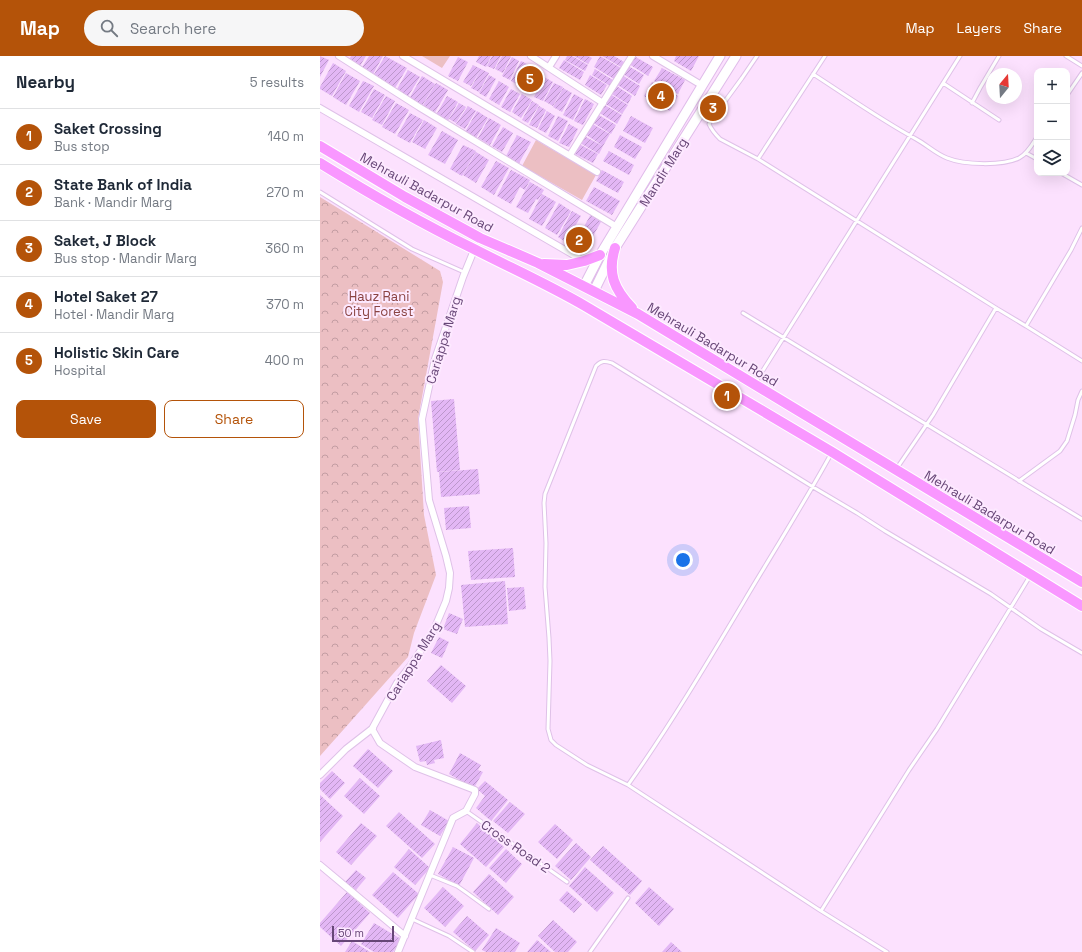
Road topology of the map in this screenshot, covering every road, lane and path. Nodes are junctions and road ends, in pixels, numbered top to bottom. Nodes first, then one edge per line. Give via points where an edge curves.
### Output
1 (339, 56) edge
2 (403, 56) edge
3 (531, 56) edge
4 (556, 56) edge
5 (632, 56) edge
6 (653, 56) edge
7 (720, 56) edge
8 (736, 56) edge
9 (756, 56) edge
10 (825, 56) edge
11 (960, 56) edge
12 (999, 56) edge
13 (1066, 56) edge
14 (1082, 66) edge
15 (549, 67) junction
16 (1082, 73) edge
17 (813, 74) junction
18 (943, 83) junction
19 (703, 86) junction
20 (1070, 90) edge
21 (603, 103) junction
22 (972, 103) junction
23 (320, 108) edge
24 (999, 120) dead end
25 (909, 136) junction
26 (1035, 140) edge
27 (320, 146) edge
28 (1026, 153) junction
29 (570, 155) junction
30 (1034, 157) edge
31 (758, 159) junction
32 (320, 163) edge
33 (597, 172) dead end
34 (1066, 176) edge
35 (1082, 185) edge
36 (320, 192) edge
37 (857, 220) junction
38 (617, 227) junction
39 (1082, 228) edge
40 (615, 248) junction
41 (474, 250) junction
42 (600, 255) junction
43 (584, 261) junction
44 (538, 263) junction
45 (464, 272) junction
46 (584, 286) junction
47 (594, 291) junction
48 (996, 308) junction
49 (638, 314) junction
50 (743, 314) dead end
51 (1026, 326) junction
52 (784, 338) junction
53 (1082, 361) edge
54 (754, 384) junction
55 (1082, 391) edge
56 (776, 398) junction
57 (767, 413) junction
58 (927, 424) junction
59 (832, 452) junction
60 (896, 470) junction
61 (1019, 481) junction
62 (813, 487) junction
63 (1082, 519) edge
64 (1031, 575) junction
65 (1082, 582) edge
66 (1082, 606) edge
67 (1010, 607) junction
68 (1082, 653) edge
69 (373, 728) junction
70 (320, 776) edge
71 (628, 785) junction
72 (466, 810) junction
73 (320, 865) edge
74 (430, 875) junction
75 (567, 882) dead end
76 (628, 898) dead end
77 (489, 909) dead end
78 (821, 911) junction
79 (412, 919) junction
80 (405, 936) junction
81 (398, 952) edge
82 (473, 952) edge
83 (590, 952) edge
84 (887, 952) edge

1 - 38 street
2 - 29 street
3 - 15 street
4 - 15 street
5 - 21 street
6 - 19 street
7 - 19 main road, Mandir Marg
8 - 40 main road, Mandir Marg
9 - 31 lane via 709,124 720,139
10 - 17 lane
11 - 18 lane
12 - 22 lane
13 - 14 lane
15 - 21 street
16 - 20 lane
17 - 25 lane
17 - 31 lane
18 - 22 lane
18 - 25 lane
19 - 38 main road, Mandir Marg
21 - 29 street
22 - 24 lane
23 - 43 street
25 - 28 lane via 947,158 964,163 1009,161
25 - 37 lane
26 - 28 lane
27 - 44 main road, Mehrauli Badarpur Road via 480,238
28 - 30 lane
29 - 33 street
31 - 37 lane
32 - 41 main road, Mehrauli Badarpur Road
34 - 35 lane
36 - 45 lane via 412,249
37 - 48 lane
37 - 52 lane
38 - 42 main road, Mandir Marg
39 - 51 lane
40 - 47 main road, Mandir Marg
40 - 49 main road via 611,263 614,284
41 - 45 street, Cariappa Marg
41 - 57 main road, Mehrauli Badarpur Road via 556,289
42 - 43 main road
42 - 46 main road, Mandir Marg
43 - 44 main road via 567,265
44 - 46 main road, Mehrauli Badarpur Road
45 - 69 street, Cariappa Marg via 435,359 422,419 429,500 450,573 449,588 433,632 397,683
46 - 47 main road, Mehrauli Badarpur Road
47 - 49 main road, Mehrauli Badarpur Road
48 - 51 lane
48 - 58 lane
49 - 54 main road, Mehrauli Badarpur Road
50 - 52 lane
51 - 53 lane
52 - 54 lane
52 - 58 lane
54 - 56 main road, Mehrauli Badarpur Road
55 - 61 lane via 1067,441 1060,451
56 - 57 main road
56 - 60 main road, Mehrauli Badarpur Road
57 - 59 main road
58 - 60 lane
58 - 61 lane
59 - 62 lane
59 - 64 main road
60 - 65 main road, Mehrauli Badarpur Road
61 - 63 lane
62 - 67 lane
62 - 71 lane via 705,666
62 - 71 lane via 612,363 605,361 596,366 545,494 545,587 550,661 548,729 556,745 587,765
64 - 66 main road
64 - 67 lane
67 - 68 lane
67 - 78 lane via 941,723
69 - 70 street via 346,749
69 - 72 street via 380,743 415,767 475,790
71 - 78 lane
72 - 74 street via 453,818
72 - 75 lane, Cross Road 2
73 - 80 street
74 - 77 lane via 456,886
74 - 79 street
76 - 83 lane
78 - 84 lane
79 - 80 street
79 - 82 lane via 449,936
80 - 81 street

